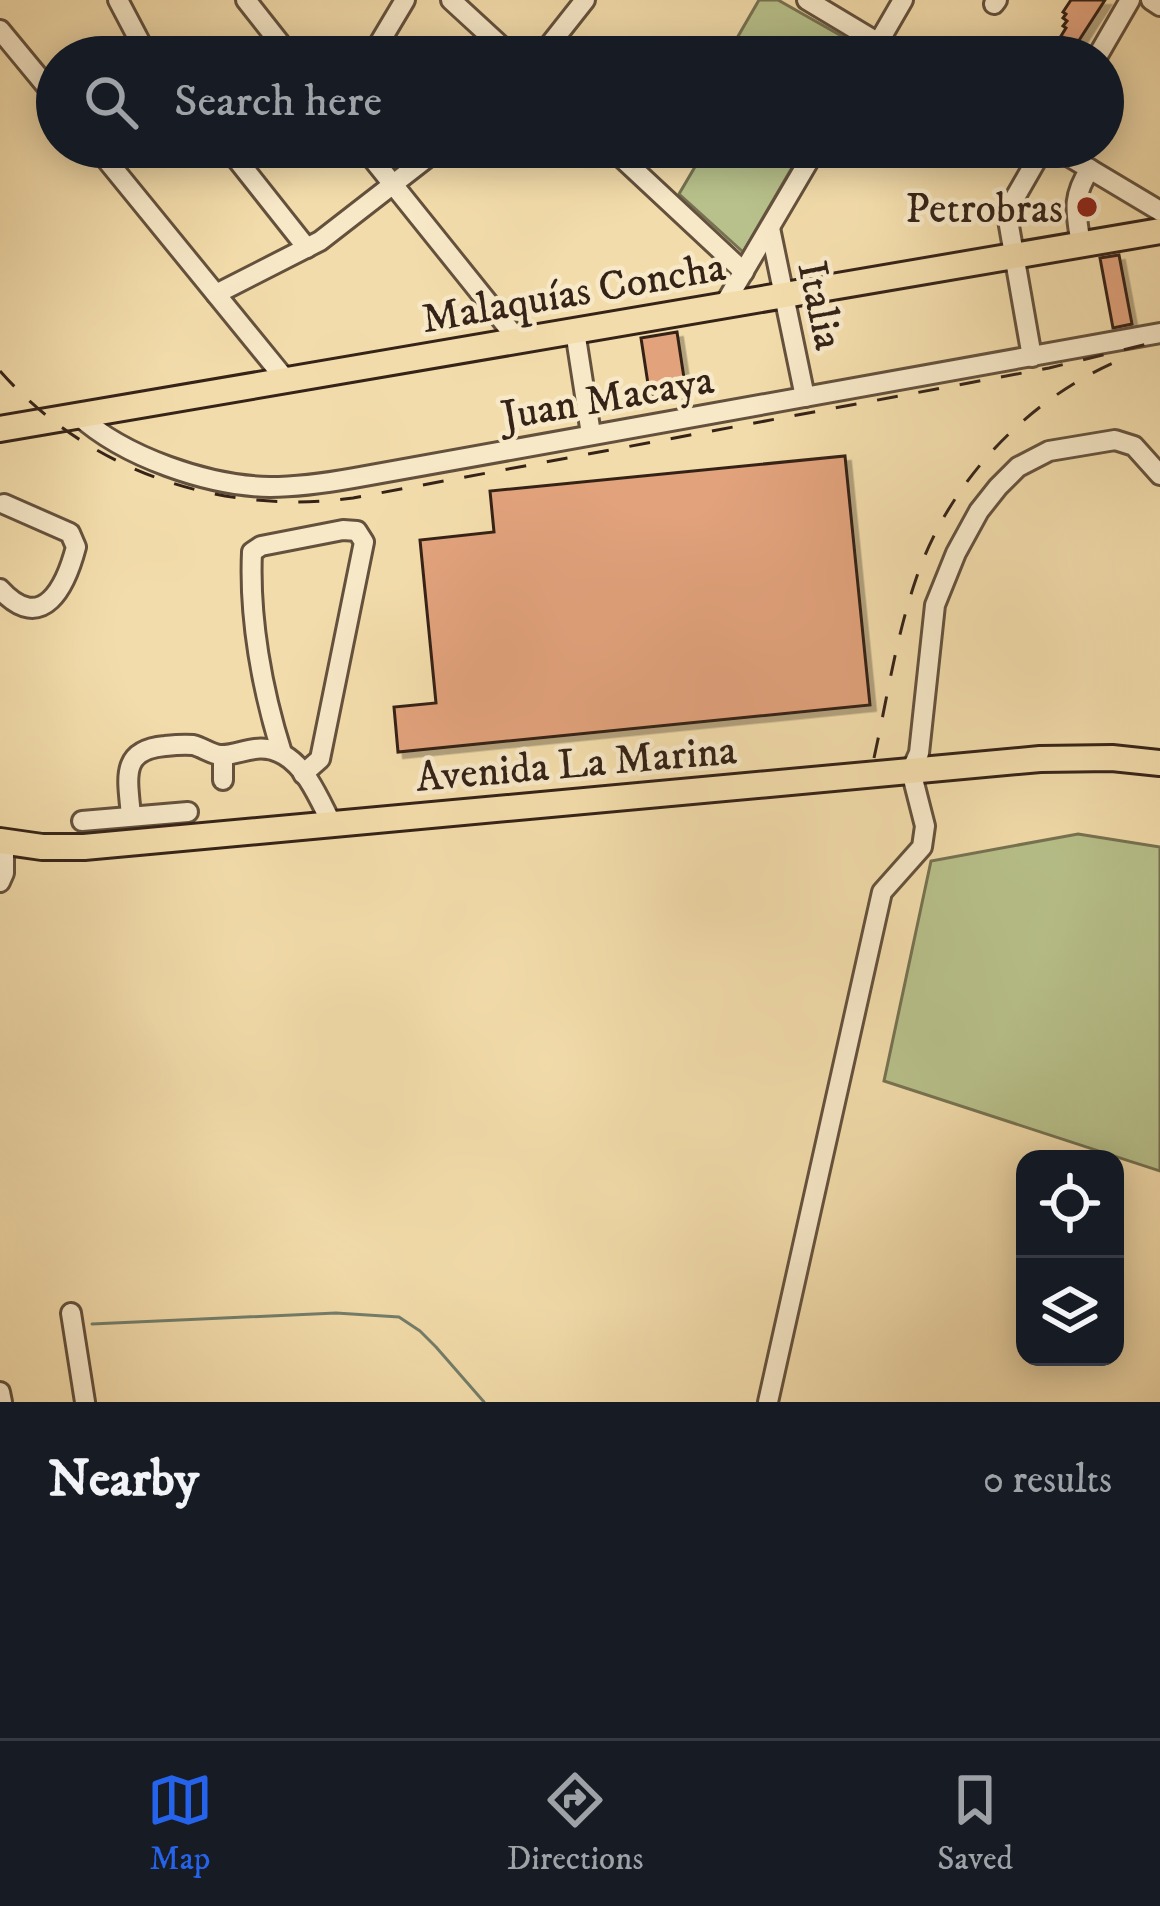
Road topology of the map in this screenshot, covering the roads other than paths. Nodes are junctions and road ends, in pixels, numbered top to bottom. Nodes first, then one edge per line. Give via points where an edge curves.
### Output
1 (118, 0) edge
2 (246, 0) edge
3 (405, 0) edge
4 (451, 0) edge
5 (585, 0) edge
6 (807, 0) edge
7 (903, 0) edge
8 (1130, 0) edge
9 (1150, 0) edge
10 (1160, 6) edge
11 (0, 30) edge
12 (137, 36) edge
13 (274, 36) edge
14 (383, 36) edge
15 (490, 36) edge
16 (557, 36) edge
17 (855, 36) edge
18 (882, 36) edge
19 (1109, 36) edge
20 (36, 74) edge
21 (113, 168) edge
22 (244, 168) edge
23 (380, 168) edge
24 (415, 168) edge
25 (633, 168) edge
26 (805, 168) edge
27 (1035, 168) edge
28 (1090, 169) joint
29 (394, 185) junction
30 (1160, 211) edge
31 (770, 228) junction
32 (1160, 231) edge
33 (1081, 244) junction
34 (307, 248) junction
35 (1013, 256) junction
36 (744, 272) junction
37 (216, 294) junction
38 (784, 295) junction
39 (724, 305) junction
40 (575, 331) junction
41 (1160, 334) edge
42 (518, 340) junction
43 (1032, 357) junction
44 (286, 380) junction
45 (805, 397) junction
46 (79, 415) junction
47 (0, 428) edge
48 (591, 434) junction
49 (1160, 475) edge
50 (4, 504) dead end
51 (0, 589) edge
52 (282, 753) junction
53 (223, 755) junction
54 (1160, 763) edge
55 (910, 771) junction
56 (303, 774) junction
57 (223, 780) dead end
58 (188, 812) dead end
59 (131, 816) junction
60 (82, 821) dead end
61 (332, 824) junction
62 (2, 842) edge
63 (0, 882) edge
64 (70, 1313) dead end
65 (0, 1392) edge
66 (2, 1402) edge
67 (85, 1402) edge
68 (768, 1402) edge

1 - 12 street
2 - 13 street
3 - 14 street
4 - 15 street
5 - 16 street
6 - 17 street
7 - 18 street
8 - 19 street
9 - 10 street
11 - 20 street
21 - 37 street
22 - 34 street
23 - 29 street
24 - 29 street
25 - 36 street
26 - 31 street, Italia
27 - 35 street via 1010,210
28 - 30 street
28 - 33 street via 1076,194
29 - 34 street
29 - 42 street
31 - 36 street, Italia
31 - 38 street, Italia
32 - 33 main road, Malaquías Concha
33 - 35 main road, Malaquías Concha
34 - 37 street
35 - 38 main road, Malaquías Concha
35 - 43 street
36 - 39 street, Italia
37 - 44 street
38 - 39 main road, Malaquías Concha
38 - 45 street, Italia
39 - 40 main road, Malaquías Concha
40 - 42 main road, Malaquías Concha
40 - 48 street
41 - 43 street, Juan Macaya
42 - 44 main road, Malaquías Concha
43 - 45 street, Juan Macaya
44 - 46 main road, Malaquías Concha
45 - 48 street, Juan Macaya
46 - 47 main road, Malaquías Concha
46 - 48 street, Juan Macaya via 123,446 173,466 269,487
49 - 55 street via 1134,446 1115,440 1048,451 998,487 935,605 919,753
50 - 51 street via 70,533 76,547 63,586 46,604 21,604
52 - 53 street
52 - 56 street
52 - 56 street via 256,632 252,552 357,530 364,542 336,691 320,759
53 - 57 street
53 - 59 street via 179,745 136,754
54 - 55 main road, Avenida La Marina via 1065,758
55 - 61 main road, Avenida La Marina
55 - 68 street via 925,826 922,847 882,892
56 - 61 street
58 - 59 street
59 - 60 street
61 - 62 main road, Avenida La Marina via 63,848
62 - 63 street
64 - 67 street
65 - 66 street

